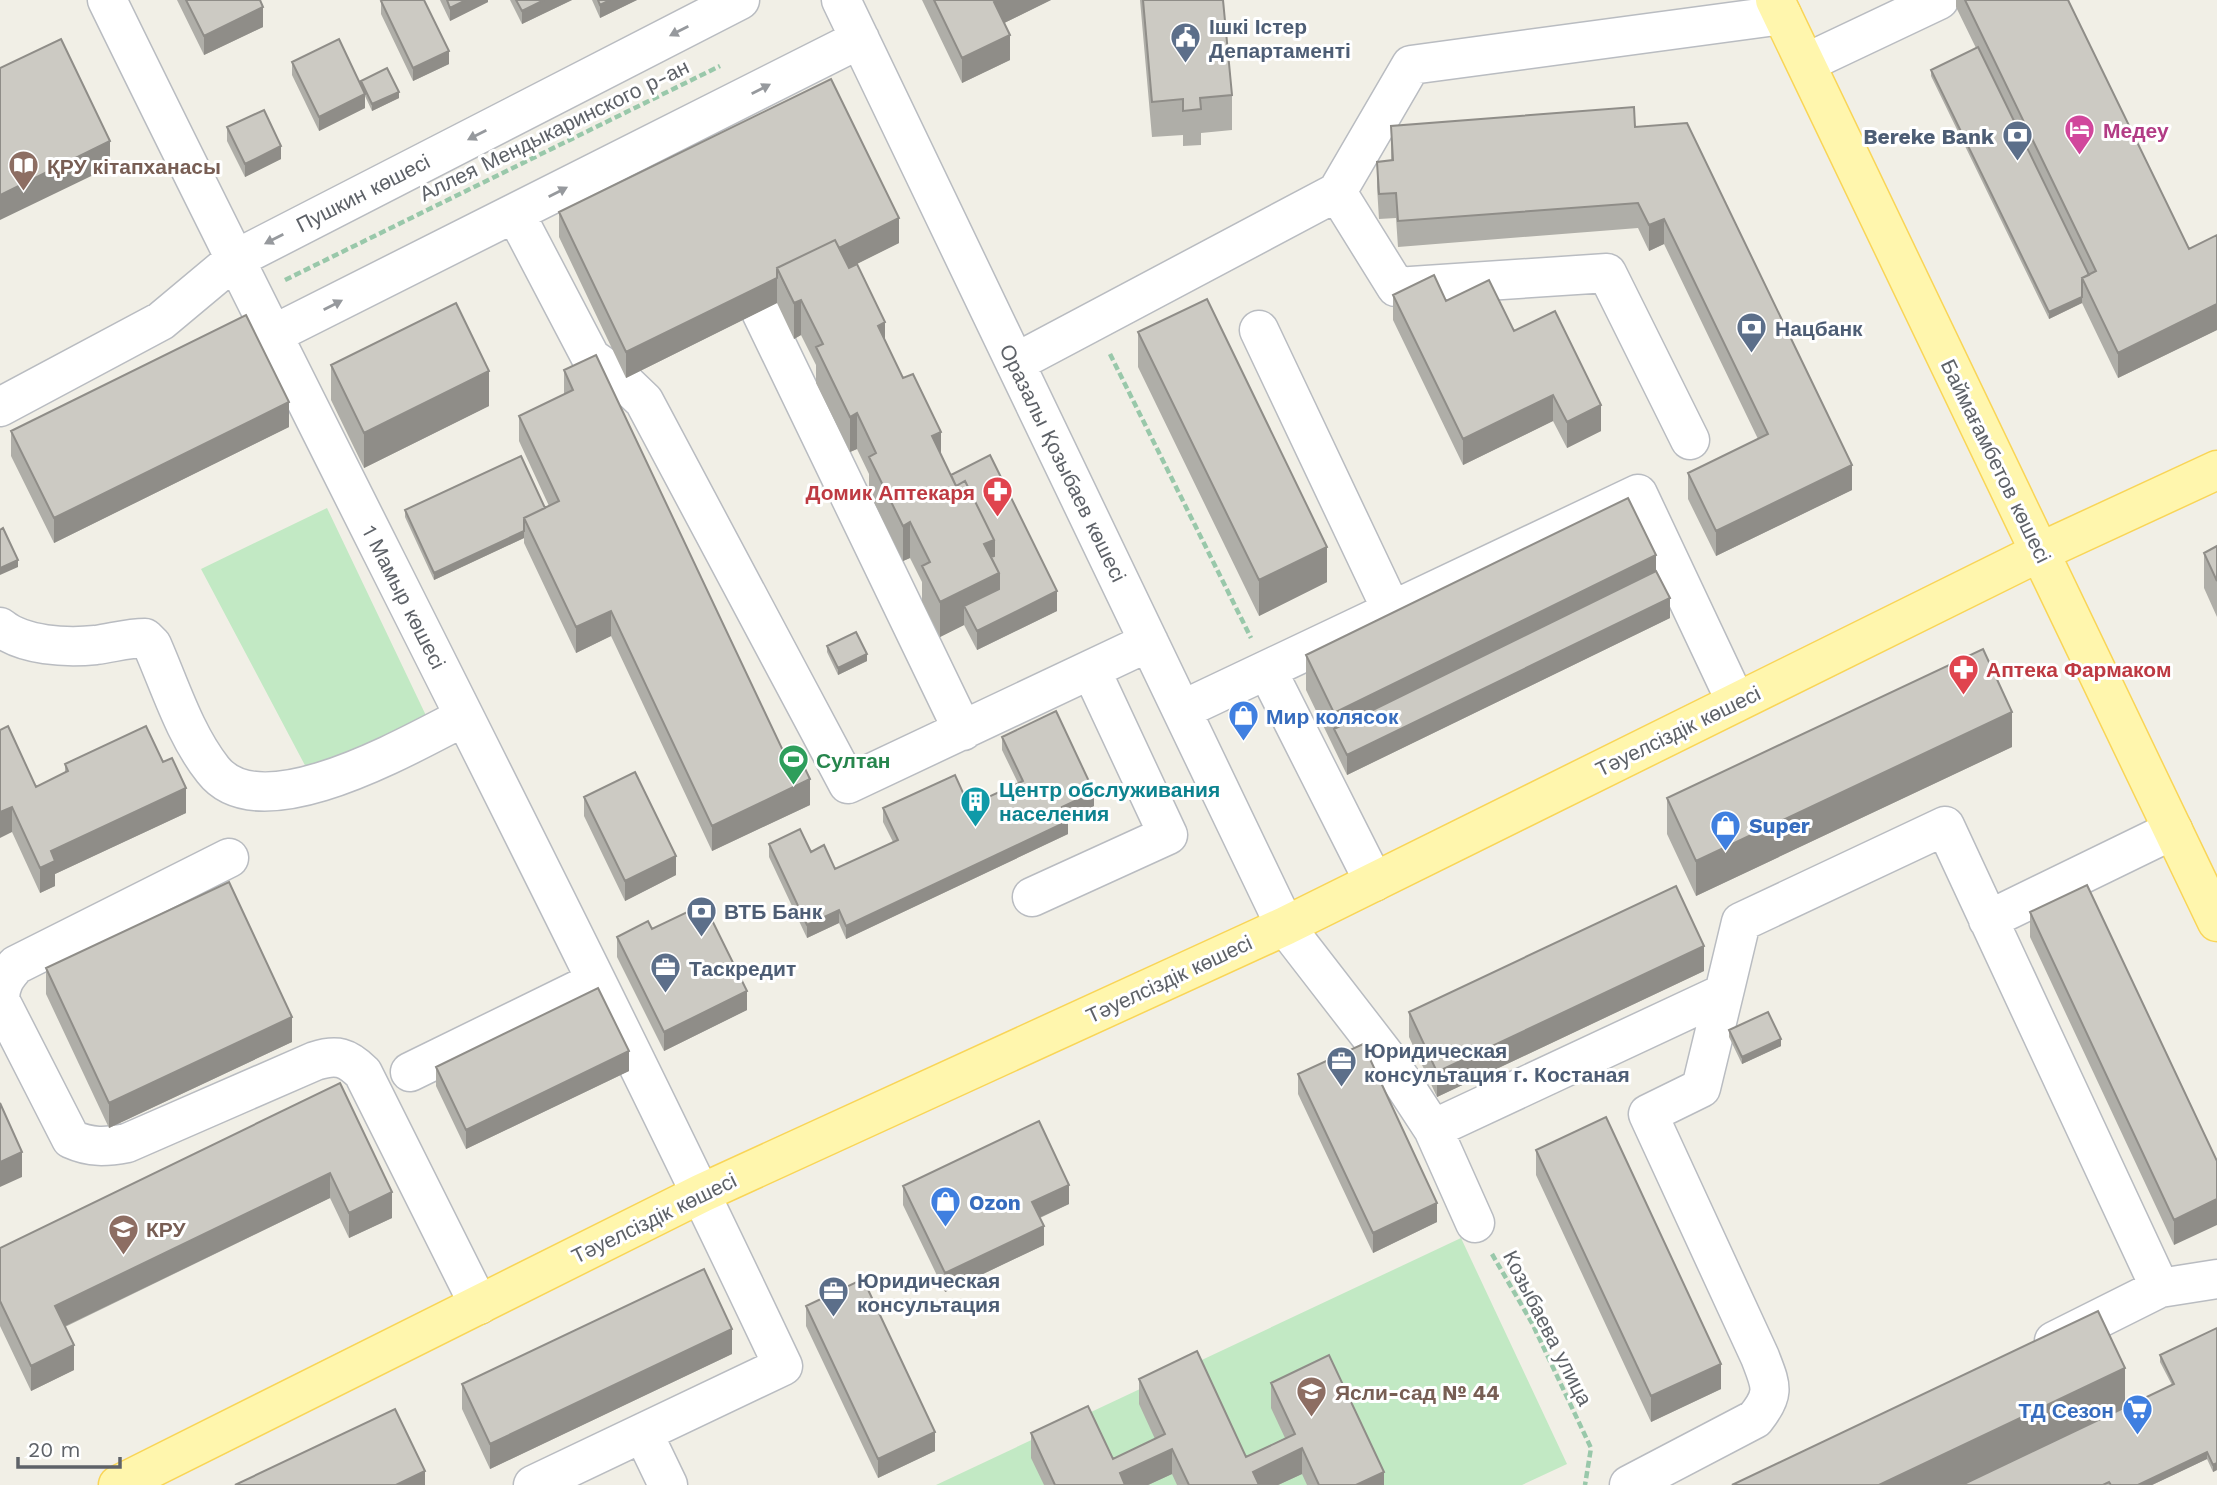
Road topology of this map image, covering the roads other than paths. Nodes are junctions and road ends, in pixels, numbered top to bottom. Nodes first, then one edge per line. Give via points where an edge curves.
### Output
1 (107, 0) edge
2 (740, 0) edge
3 (841, 0) edge
4 (1939, 0) edge
5 (1778, 8) edge
6 (860, 39) junction
7 (1806, 63) junction
8 (1337, 192) junction
9 (515, 213) junction
10 (234, 260) junction
11 (761, 312) edge
12 (1259, 330) dead end
13 (272, 335) junction
14 (1015, 363) junction
15 (0, 407) edge
16 (1690, 440) dead end
17 (2217, 470) edge
18 (2040, 552) junction
19 (1392, 611) junction
20 (0, 627) edge
21 (1149, 642) junction
22 (1091, 670) junction
23 (1267, 670) junction
24 (1736, 702) junction
25 (1182, 710) junction
26 (464, 717) junction
27 (963, 731) junction
28 (2173, 830) junction
29 (229, 858) dead end
30 (1374, 882) junction
31 (1032, 897) dead end
32 (1989, 920) junction
33 (2217, 922) edge
34 (1285, 926) junction
35 (596, 981) junction
36 (1724, 993) junction
37 (410, 1072) dead end
38 (1433, 1129) junction
39 (702, 1194) junction
40 (1475, 1223) road end
41 (2217, 1279) edge
42 (2160, 1287) junction
43 (479, 1305) junction
44 (2024, 1355) edge
45 (643, 1433) junction
46 (118, 1485) edge
47 (533, 1485) edge
48 (668, 1485) edge
49 (1629, 1485) edge

1 - 10 street, 1 Мамыр көшесі
2 -> 10 street, Пушкин көшесі
3 - 6 street, Оразалы Қозыбаев көшесі
4 - 7 street
5 - 7 main road, Баймағамбетов көшесі
5 - 8 street via 1411,65
9 -> 6 street
6 - 14 street, Оразалы Қозыбаев көшесі
7 - 18 main road, Баймағамбетов көшесі
8 - 14 street
8 - 16 street via 1396,288 1607,273
13 -> 9 street
9 - 27 street via 591,358 644,401 848,784
10 - 13 street, 1 Мамыр көшесі
10 - 15 street, Пушкин көшесі via 161,321
11 - 27 street
12 - 19 street
13 - 26 street, 1 Мамыр көшесі
14 - 21 street, Оразалы Қозыбаев көшесі
17 - 18 main road, Тәуелсіздік көшесі
18 - 24 main road, Тәуелсіздік көшесі
18 - 28 main road, Баймағамбетов көшесі
19 - 23 street
19 - 24 street via 1638,494
20 - 26 street via 29,642 94,645 145,638 214,772 231,785 250,790 300,790 368,765
21 - 22 street
21 - 25 street, Оразалы Қозыбаев көшесі
22 - 27 street
22 - 31 street via 1168,835
23 - 25 street
23 - 30 street
24 - 30 main road, Тәуелсіздік көшесі
25 - 34 street, Оразалы Қозыбаев көшесі
26 - 35 street, 1 Мамыр көшесі
28 - 32 street
28 - 33 main road, Баймағамбетов көшесі
29 - 43 street via 16,965 5,977 1,1000 71,1139 87,1146 127,1143 315,1061 333,1055 349,1059 363,1073
30 - 34 main road, Тәуелсіздік көшесі
32 - 36 street via 1945,825 1741,922
32 - 42 street
34 - 38 street, Оразалы Қозыбаев көшесі via 1384,1054
34 - 39 main road, Тәуелсіздік көшесі
35 - 37 street
35 - 39 street, 1 Мамыр көшесі
36 - 38 street
36 - 49 street via 1701,1088 1648,1114 1760,1357 1771,1385 1769,1402 1755,1419
38 - 40 street, Оразалы Қозыбаев көшесі
39 - 43 main road, Тәуелсіздік көшесі
39 - 45 street, 1 Мамыр көшесі via 783,1366
41 - 42 street
42 - 44 street
43 - 46 main road, Тәуелсіздік көшесі
45 - 47 street
45 - 48 street

